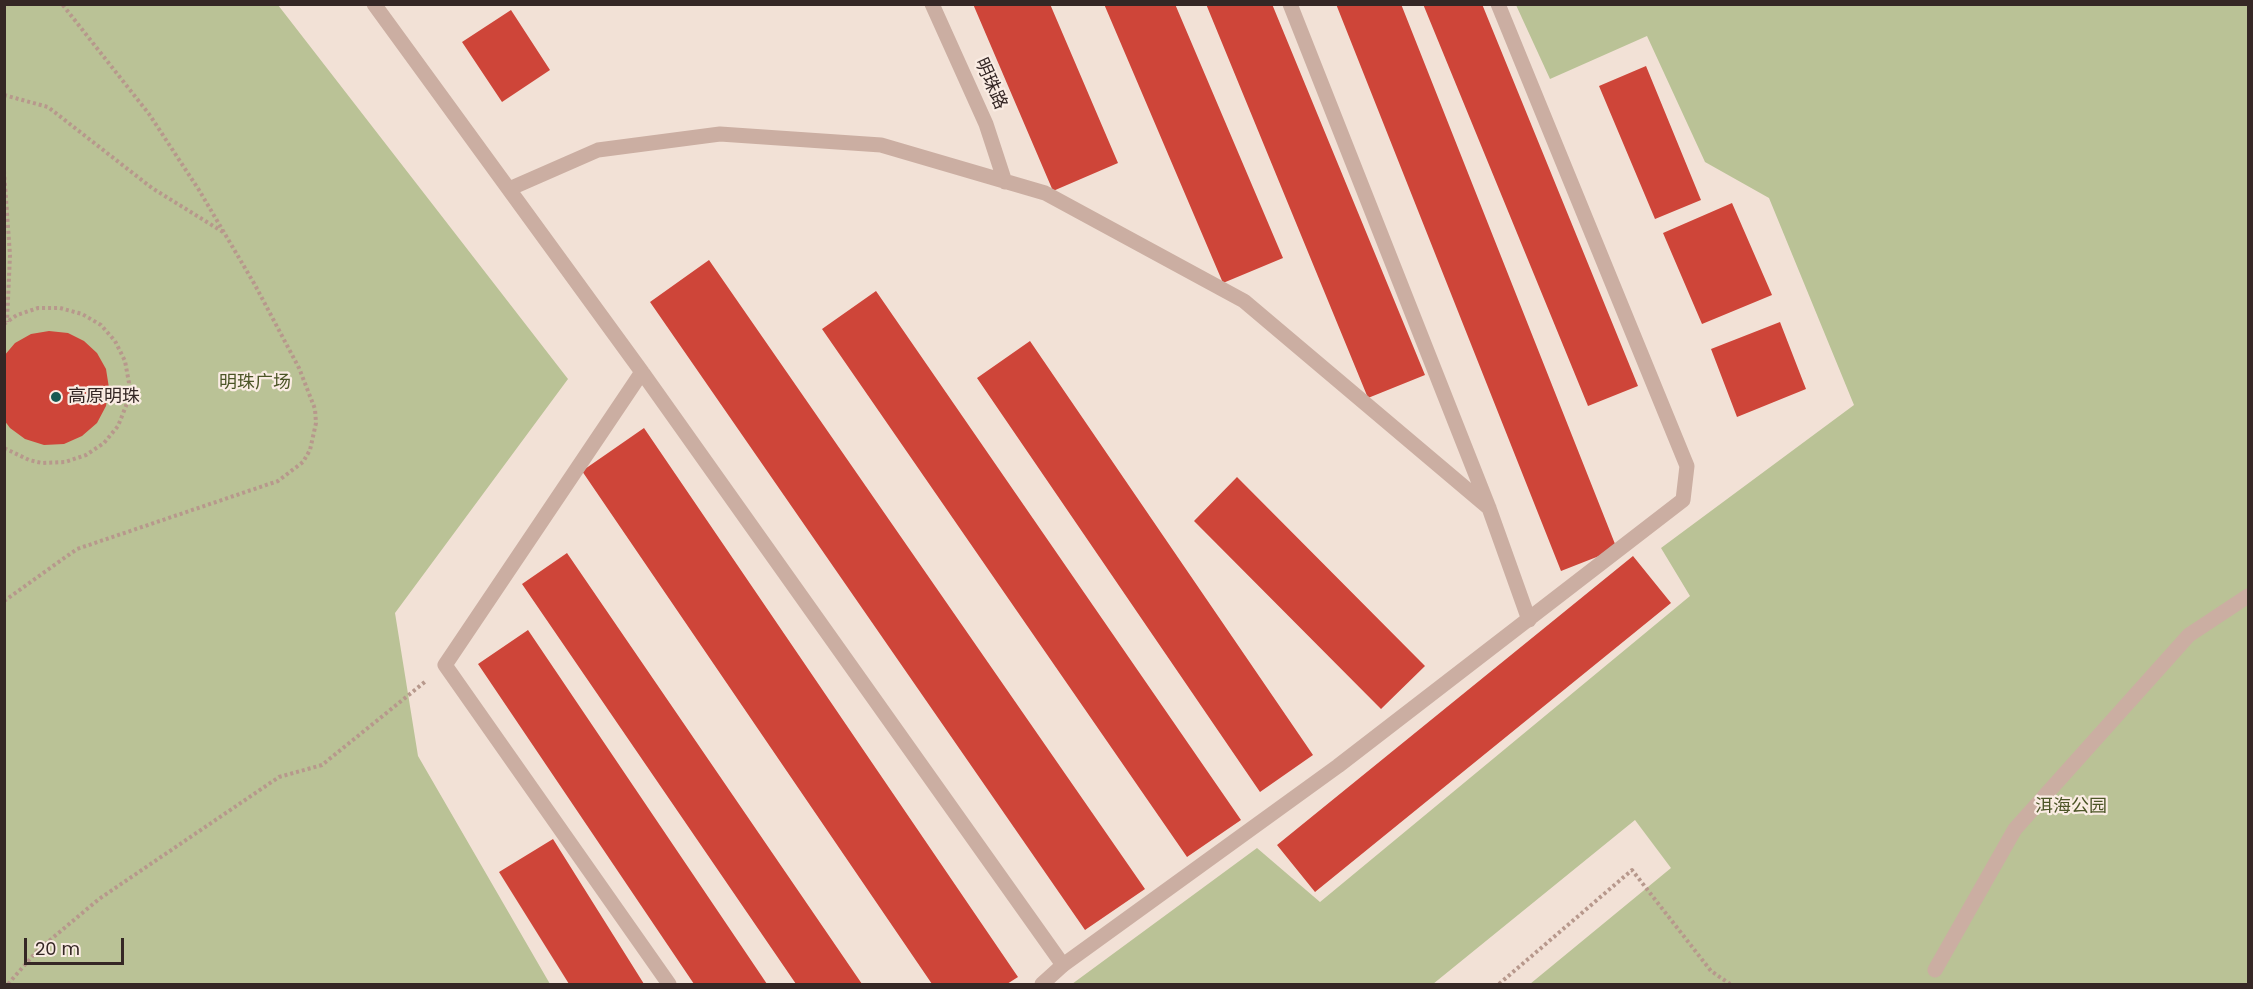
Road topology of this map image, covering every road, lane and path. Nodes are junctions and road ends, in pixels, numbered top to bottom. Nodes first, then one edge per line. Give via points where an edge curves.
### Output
1 (62, 4) edge
2 (374, 4) edge
3 (932, 4) edge
4 (1290, 4) edge
5 (1498, 4) edge
6 (4, 95) edge
7 (4, 171) edge
8 (1005, 182) junction
9 (509, 189) junction
10 (224, 233) junction
11 (6, 323) edge
12 (642, 372) junction
13 (4, 448) edge
14 (1489, 508) junction
15 (2248, 596) edge
16 (4, 601) edge
17 (1529, 620) junction
18 (445, 665) junction
19 (1063, 965) junction
20 (1935, 970) dead end
21 (8, 984) edge
22 (669, 984) edge
23 (1042, 984) edge
24 (1499, 984) edge
25 (1730, 984) edge

1 - 10 path via 149,114
2 - 9 street
3 - 8 street, 明珠路 via 986,124
4 - 14 street
5 - 17 street via 1687,466 1683,500
6 - 10 path via 48,107 152,188
7 - 11 path via 10,255
8 - 9 street via 881,145 720,134 598,150
8 - 14 street via 1045,193 1244,301
9 - 12 street
10 - 16 path via 255,285 315,409 310,450 303,462 265,487 77,549
11 - 13 path via 38,308 82,314 101,325 115,342 125,362 129,383 118,426 104,443 86,455 42,463
12 - 18 street
12 - 19 street
14 - 17 street
15 - 20 street via 2189,635 2015,830
17 - 19 street via 1338,766
18 - 21 path via 322,765 279,777 99,898 37,951
18 - 22 street
19 - 23 street
24 - 25 path via 1632,870 1711,971

